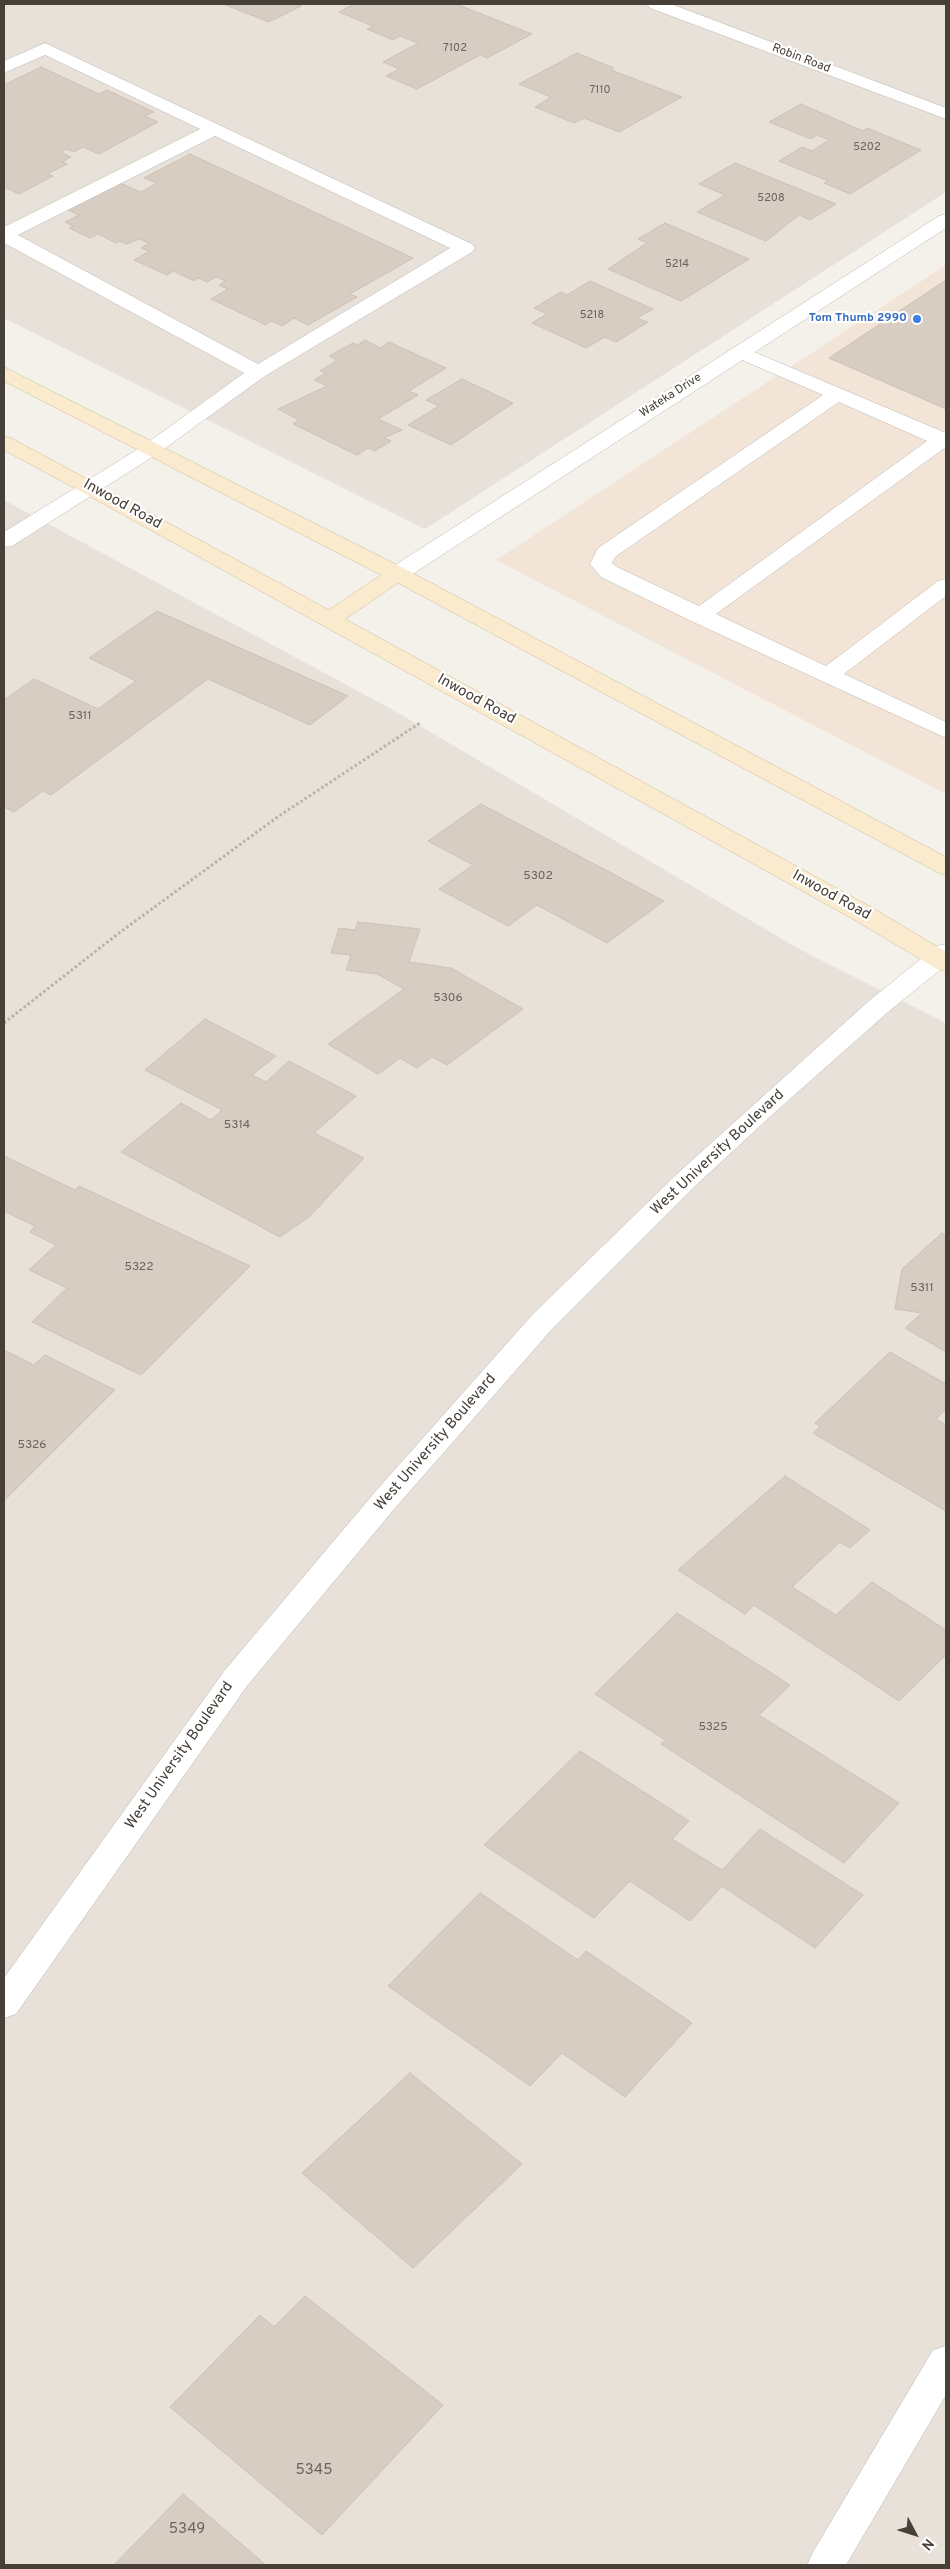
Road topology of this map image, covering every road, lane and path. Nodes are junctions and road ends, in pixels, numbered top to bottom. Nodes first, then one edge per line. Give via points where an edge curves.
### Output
1 (656, 4) edge
2 (4, 68) edge
3 (946, 114) edge
4 (215, 129) junction
5 (946, 220) edge
6 (4, 234) edge
7 (740, 352) junction
8 (258, 372) junction
9 (4, 373) edge
10 (838, 394) junction
11 (945, 440) edge
12 (4, 442) edge
13 (150, 450) junction
14 (90, 487) junction
15 (4, 541) edge
16 (398, 574) junction
17 (946, 586) edge
18 (699, 616) junction
19 (330, 619) junction
20 (827, 676) junction
21 (427, 718) dead end
22 (946, 731) edge
23 (946, 867) edge
24 (944, 958) edge
25 (4, 1023) edge
26 (4, 2004) edge
27 (946, 2362) edge
28 (826, 2565) edge

1 - 3 street, Robin Road
2 - 4 street via 45,48
4 - 6 street
4 - 8 street via 465,248
5 - 7 street, Wateka Drive
6 - 8 street
7 - 10 street
7 - 16 street, Wateka Drive
8 - 13 street
9 - 13 main road
10 - 11 street
10 - 18 street via 606,554 601,564 609,572
11 - 18 street
12 - 14 main road, Inwood Road
13 - 14 street
13 - 16 main road
14 - 15 street
14 - 19 main road, Inwood Road
16 - 19 main road
16 - 23 main road
17 - 20 street
18 - 20 street
19 - 24 main road, Inwood Road
20 - 22 street
21 - 25 path via 279,816 118,932
24 - 26 street, West University Boulevard via 879,1006 764,1108 544,1321 385,1500 236,1678
27 - 28 street

